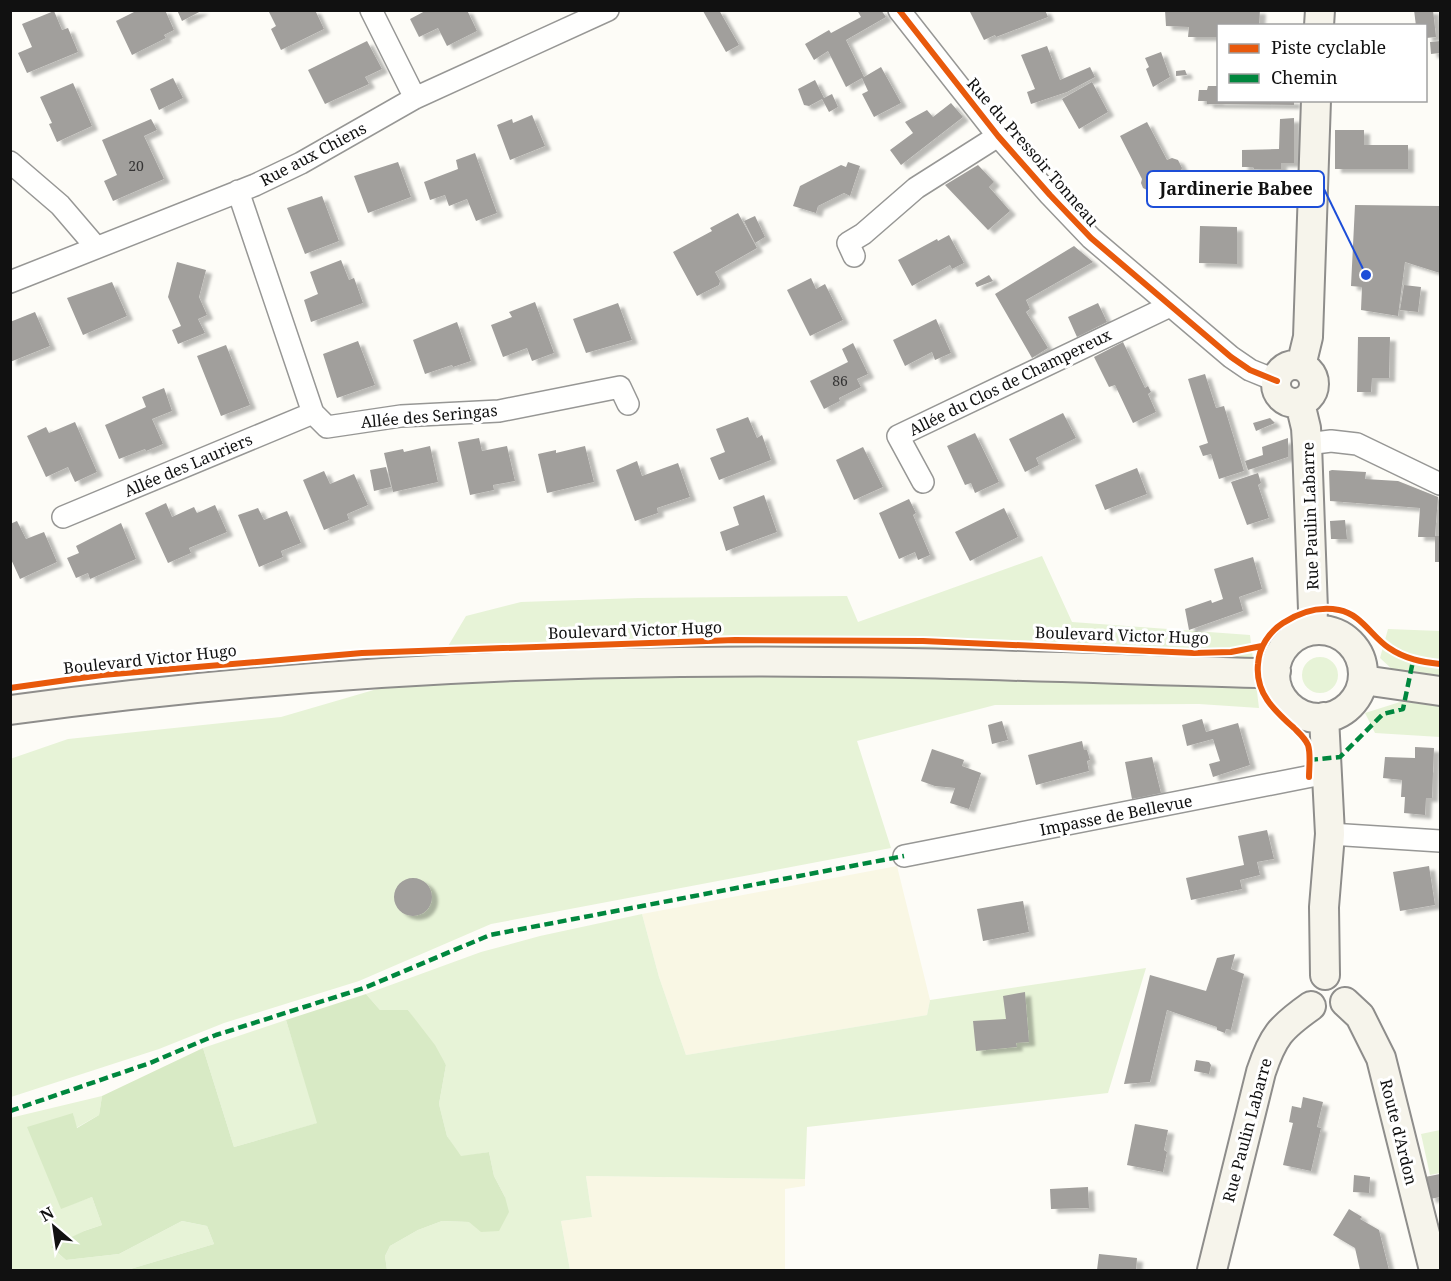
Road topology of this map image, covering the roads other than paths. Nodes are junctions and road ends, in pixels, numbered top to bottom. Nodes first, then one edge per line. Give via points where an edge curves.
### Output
1 (371, 10) edge
2 (608, 10) edge
3 (899, 10) edge
4 (414, 98) junction
5 (1316, 102) edge
6 (998, 136) junction
7 (10, 162) edge
8 (238, 191) junction
9 (96, 247) junction
10 (854, 256) dead end
11 (10, 282) edge
12 (1170, 306) junction
13 (1301, 366) junction
14 (1277, 381) junction
15 (1300, 403) junction
16 (628, 404) dead end
17 (313, 413) junction
18 (1307, 444) junction
19 (923, 482) dead end
20 (1440, 484) edge
21 (63, 518) dead end
22 (1312, 630) junction
23 (1275, 671) junction
24 (1363, 680) junction
25 (1440, 691) edge
26 (10, 710) edge
27 (1324, 717) junction
28 (1327, 773) junction
29 (1330, 834) junction
30 (1440, 841) edge
31 (904, 856) dead end
32 (1325, 975) junction
33 (1345, 1002) junction
34 (1311, 1006) junction
35 (1212, 1270) edge
36 (1434, 1270) edge

1 - 4 street
2 - 4 street, Rue aux Chiens
3 - 6 street, Rue du Pressoir Tonneau
4 - 8 street, Rue aux Chiens via 301,163
5 - 13 street via 1308,338
6 - 10 street, Rue du Pressoir Tonneau via 916,188 848,243
6 - 12 street, Rue du Pressoir Tonneau via 1091,238
7 - 9 street via 60,205
8 - 9 street, Rue aux Chiens
8 - 17 street
9 - 11 street, Rue aux Chiens
12 - 14 street, Rue du Pressoir Tonneau via 1250,370
12 - 19 street, Allée du Clos de Champereux via 898,436
13 - 14 street via 1283,370
13 - 15 street via 1311,374 1314,385 1310,396
14 - 15 street via 1282,398
15 - 18 street, Rue Paulin Labarre
16 - 17 street, Allée des Seringas via 620,387 500,411 401,416 327,427
17 - 21 street, Allée des Lauriers
18 - 20 street via 1357,444
18 - 22 street, Rue Paulin Labarre
22 - 23 street via 1287,644
22 - 24 street via 1326,630 1354,645 1362,663
23 - 26 street, Boulevard Victor Hugo via 669,662 416,671 252,683
23 - 27 street via 1285,701 1301,714
24 - 25 street
24 - 27 street via 1354,701 1340,713
27 - 28 street
28 - 29 street
28 - 31 street, Impasse de Bellevue
29 - 30 street
29 - 32 street via 1324,906
32 - 33 street via 1337,977 1345,986
32 - 34 street via 1311,984
33 - 34 street via 1337,1011 1326,1014
33 - 36 street, Route d'Ardon via 1360,1016 1381,1058
34 - 35 street, Rue Paulin Labarre via 1280,1030 1269,1046

